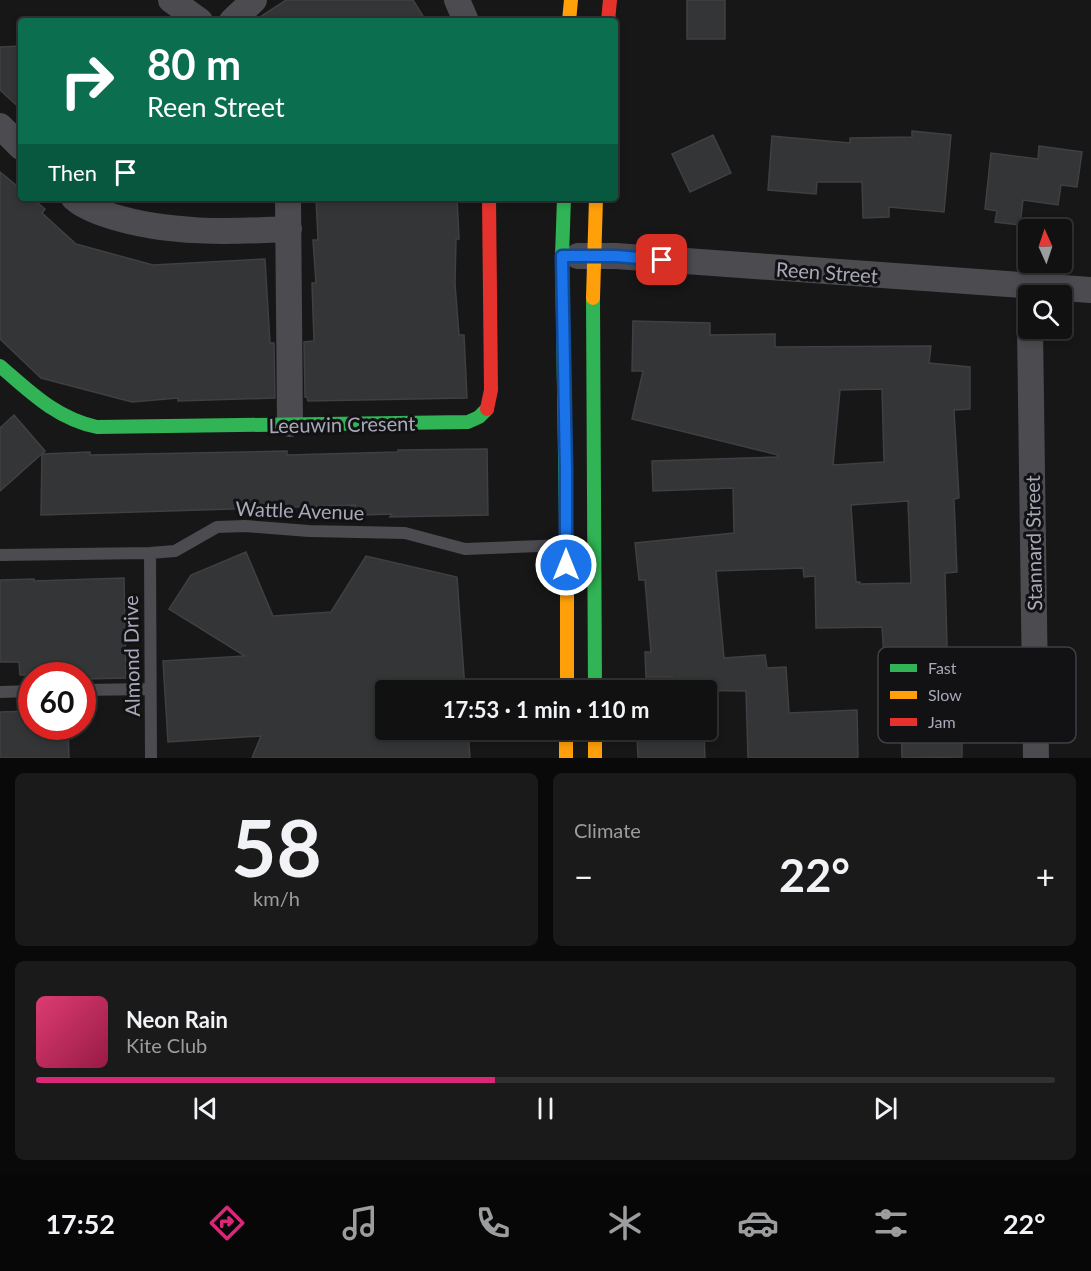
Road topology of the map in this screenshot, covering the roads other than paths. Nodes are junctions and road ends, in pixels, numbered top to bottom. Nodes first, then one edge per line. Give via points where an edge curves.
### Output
1 (171, 0) edge
2 (254, 0) edge
3 (457, 0) edge
4 (571, 0) edge
5 (610, 0) edge
6 (196, 18) edge
7 (235, 18) edge
8 (465, 18) edge
9 (569, 18) edge
10 (608, 18) edge
11 (0, 126) edge
12 (18, 144) edge
13 (79, 201) edge
14 (288, 201) edge
15 (489, 201) edge
16 (564, 201) edge
17 (596, 201) edge
18 (289, 229) junction
19 (562, 256) junction
20 (592, 256) junction
21 (1018, 290) edge
22 (1072, 290) edge
23 (1091, 290) edge
24 (1030, 339) edge
25 (0, 366) edge
26 (290, 424) junction
27 (566, 544) junction
28 (150, 553) junction
29 (0, 555) edge
30 (1034, 647) edge
31 (567, 680) edge
32 (595, 680) edge
33 (150, 689) junction
34 (96, 690) edge
35 (18, 691) edge
36 (0, 692) edge
37 (566, 740) edge
38 (595, 740) edge
39 (1035, 743) edge
40 (151, 758) edge
41 (566, 758) edge
42 (595, 758) edge
43 (1035, 758) edge

1 - 6 street
2 - 7 street
3 - 8 street
4 - 9 main road
5 - 10 main road
11 - 12 street
13 - 18 street via 121,219 169,229
14 - 18 street
15 - 26 main road, Leeuwin Cresent via 491,390 489,407 482,417 468,422
16 - 19 main road
17 - 20 main road
18 - 26 street
19 - 20 street, Reen Street
19 - 27 main road
20 - 21 street, Reen Street
20 - 32 main road
22 - 23 street, Reen Street
24 - 30 street, Stannard Street
25 - 26 main road, Leeuwin Cresent via 56,413 82,426
27 - 28 lane, Wattle Avenue via 465,549 405,533 245,526 217,527 175,551
27 - 31 main road
28 - 29 lane, Wattle Avenue
28 - 33 lane, Almond Drive
33 - 34 lane
33 - 40 lane, Almond Drive
35 - 36 lane
37 - 41 main road
38 - 42 main road
39 - 43 street, Stannard Street

